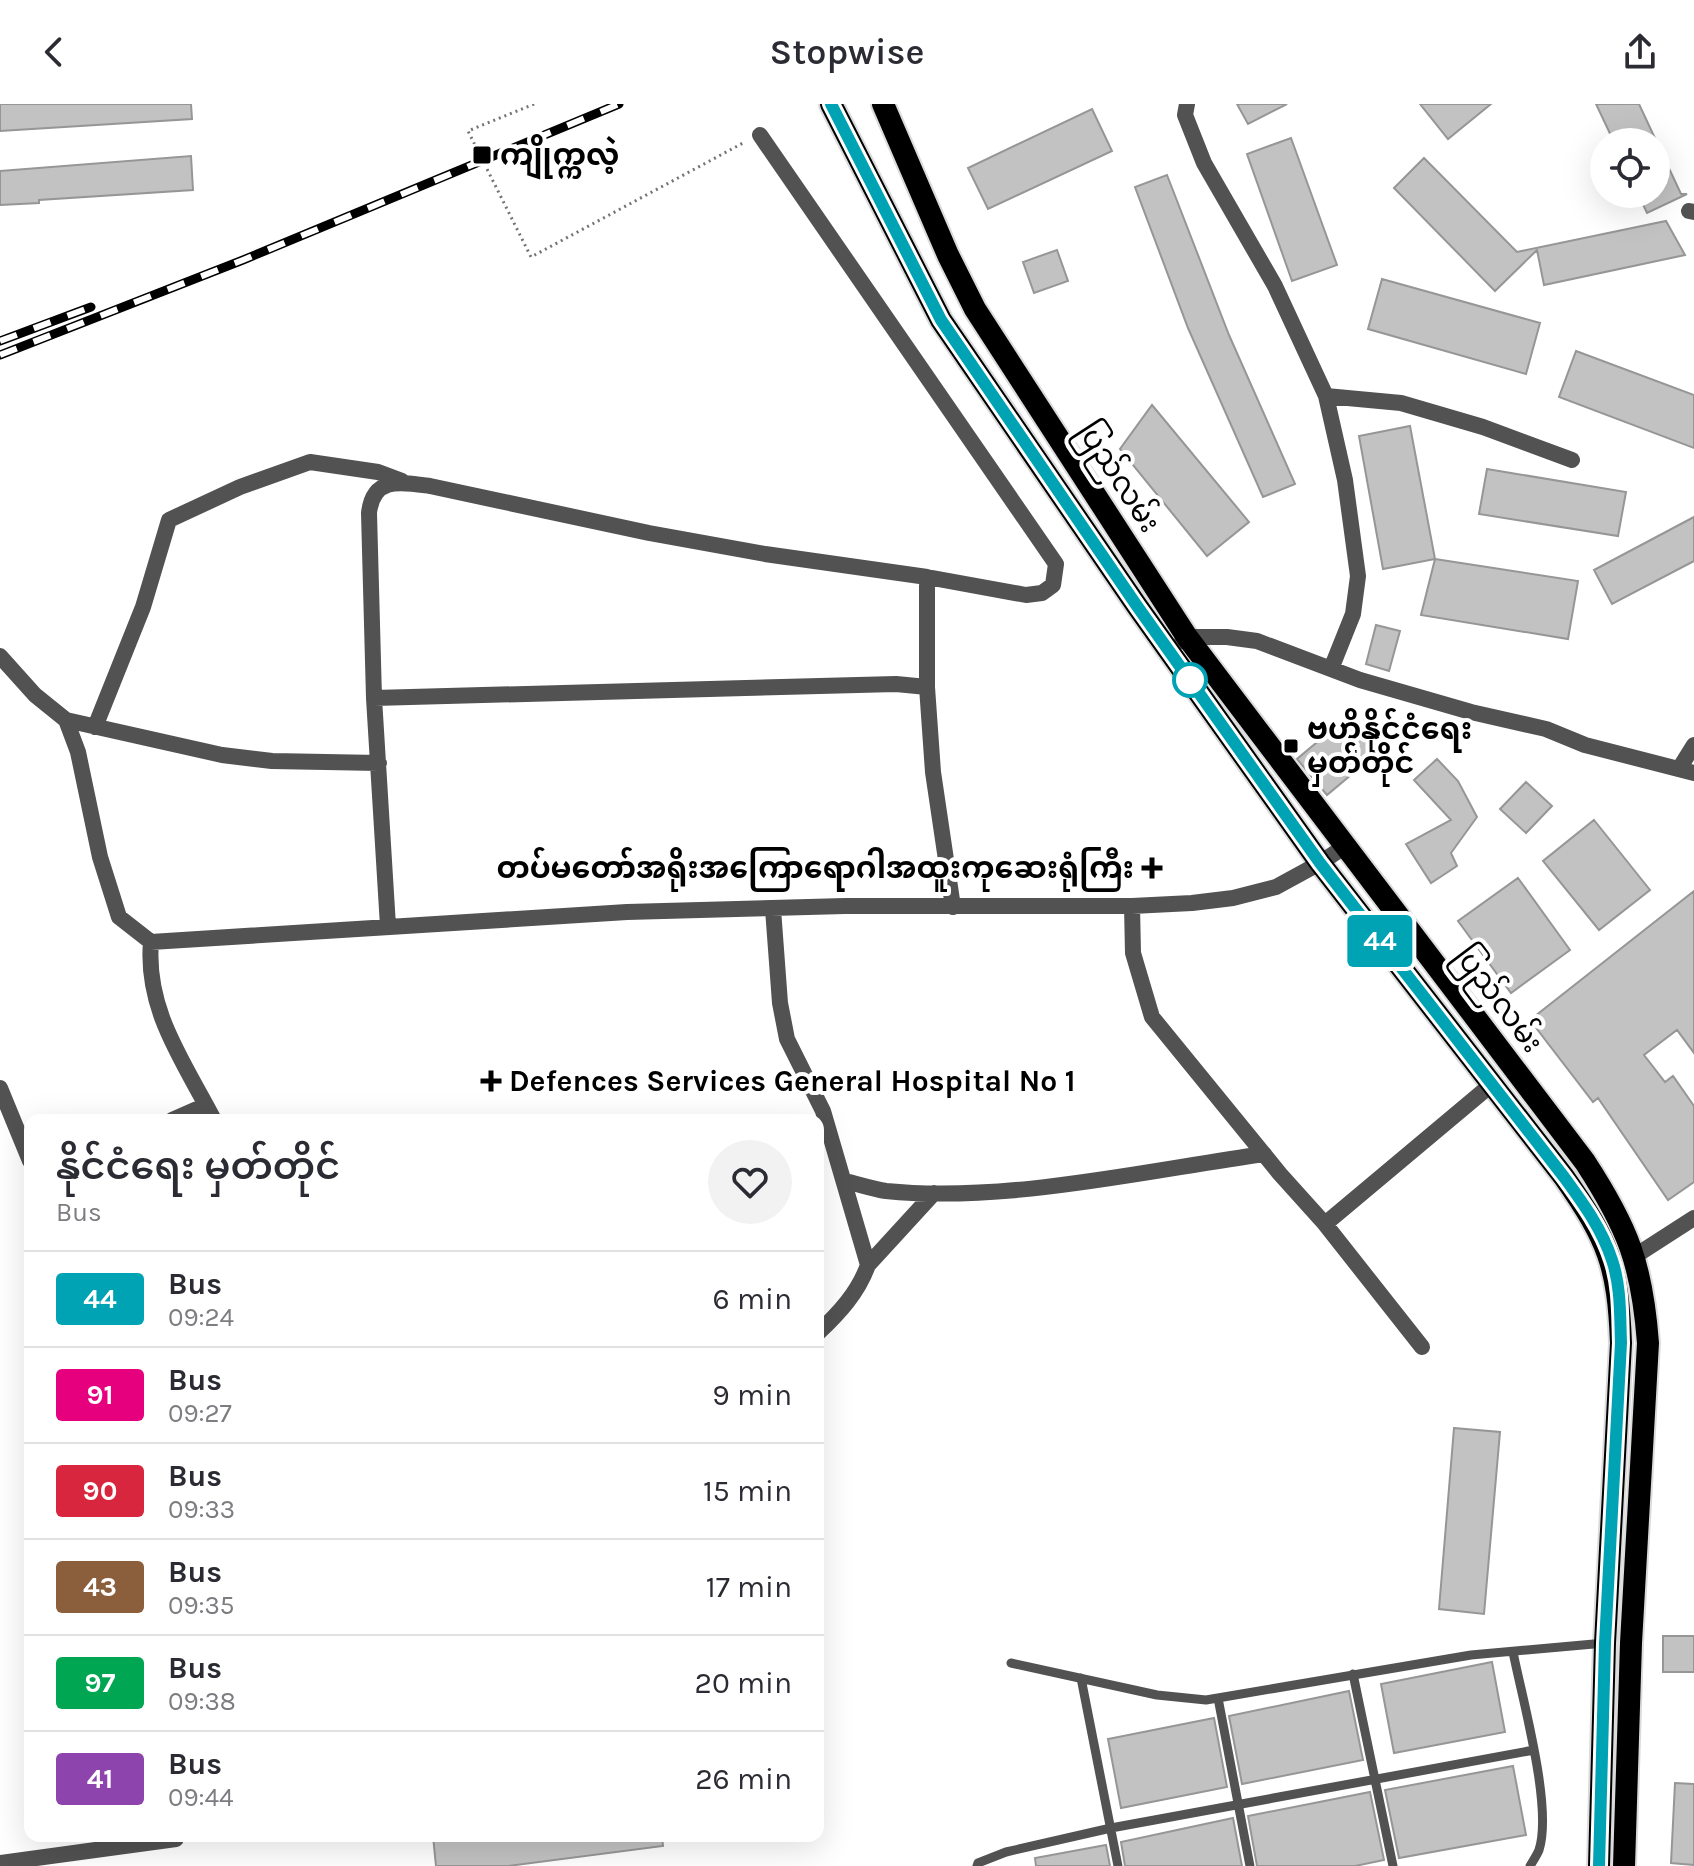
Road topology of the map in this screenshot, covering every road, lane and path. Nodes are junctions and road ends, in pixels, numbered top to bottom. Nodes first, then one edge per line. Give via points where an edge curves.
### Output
1 (534, 104) edge
2 (831, 104) edge
3 (883, 104) edge
4 (1187, 104) edge
5 (760, 135) joint
6 (1326, 396) junction
7 (1572, 460) dead end
8 (407, 483) junction
9 (927, 577) junction
10 (1178, 644) junction
11 (0, 656) edge
12 (1331, 669) junction
13 (927, 687) junction
14 (374, 698) junction
15 (66, 720) junction
16 (95, 727) junction
17 (1694, 745) edge
18 (379, 763) junction
19 (1686, 771) edge
20 (1344, 847) junction
21 (1320, 863) junction
22 (1132, 906) junction
23 (953, 907) junction
24 (773, 909) junction
25 (388, 926) junction
26 (151, 942) junction
27 (1492, 1084) junction
28 (0, 1088) edge
29 (210, 1112) edge
30 (824, 1114) edge
31 (824, 1114) edge
32 (24, 1146) edge
33 (1264, 1154) junction
34 (845, 1181) junction
35 (934, 1193) junction
36 (1694, 1218) edge
37 (1325, 1224) junction
38 (1635, 1256) junction
39 (868, 1265) junction
40 (824, 1326) edge
41 (1422, 1347) dead end
42 (1605, 1643) junction
43 (1513, 1652) junction
44 (1011, 1663) dead end
45 (1353, 1674) junction
46 (1081, 1678) junction
47 (1218, 1698) junction
48 (1534, 1750) junction
49 (1375, 1779) junction
50 (1239, 1805) junction
51 (1111, 1828) junction
52 (154, 1842) edge
53 (0, 1863) edge
54 (977, 1866) edge
55 (1118, 1866) edge
56 (1250, 1866) edge
57 (1393, 1866) edge
58 (1530, 1866) edge
59 (1599, 1866) edge
60 (1624, 1866) edge

1 - 5 path via 468,131 531,257
2 - 10 highway via 941,320
3 - 10 highway, ပြည်လမ်း via 975,309
4 - 6 street via 1185,115 1204,163 1275,286
5 - 9 street via 1056,564 1053,585 1026,595
6 - 7 street via 1401,403
6 - 12 street via 1345,480 1358,576 1353,614
8 - 9 street via 765,554
8 - 14 street via 390,484 370,498
8 - 16 street via 378,472 310,462 169,520 143,607
9 - 13 street
10 - 12 street via 1227,637 1257,641
10 - 20 highway, ပြည်လမ်း
10 - 21 highway
11 - 15 street
12 - 19 street
13 - 14 street
13 - 23 street via 933,772
14 - 18 street
15 - 16 street
15 - 26 street via 119,917
16 - 18 street via 234,757
17 - 19 street
18 - 25 street
20 - 21 street
20 - 38 highway, ပြည်လမ်း via 1585,1162 1614,1208
21 - 22 street via 1276,887 1233,898
21 - 27 highway
22 - 23 street
22 - 33 street via 1133,953 1152,1017
23 - 24 street
24 - 25 street
24 - 30 street via 787,1039
25 - 26 street
26 - 29 street via 149,966 161,1020
27 - 37 street
27 - 42 highway via 1595,1222 1613,1261 1621,1343
28 - 32 street
31 - 34 street
33 - 35 street via 1118,1177
33 - 37 street
34 - 35 street
34 - 39 street
35 - 39 street
36 - 38 street
37 - 41 street
38 - 60 highway, ပြည်လမ်း via 1648,1343
39 - 40 street via 862,1283
42 - 43 lane
42 - 59 highway
43 - 45 lane
43 - 48 lane
44 - 46 lane
45 - 47 lane
45 - 49 lane
46 - 47 lane via 1157,1695
46 - 51 lane
47 - 50 lane
48 - 49 lane
48 - 58 lane via 1542,1818 1539,1849
49 - 50 lane
49 - 57 lane
50 - 51 lane
50 - 56 lane
51 - 54 lane via 1006,1852
51 - 55 lane
52 - 53 street

